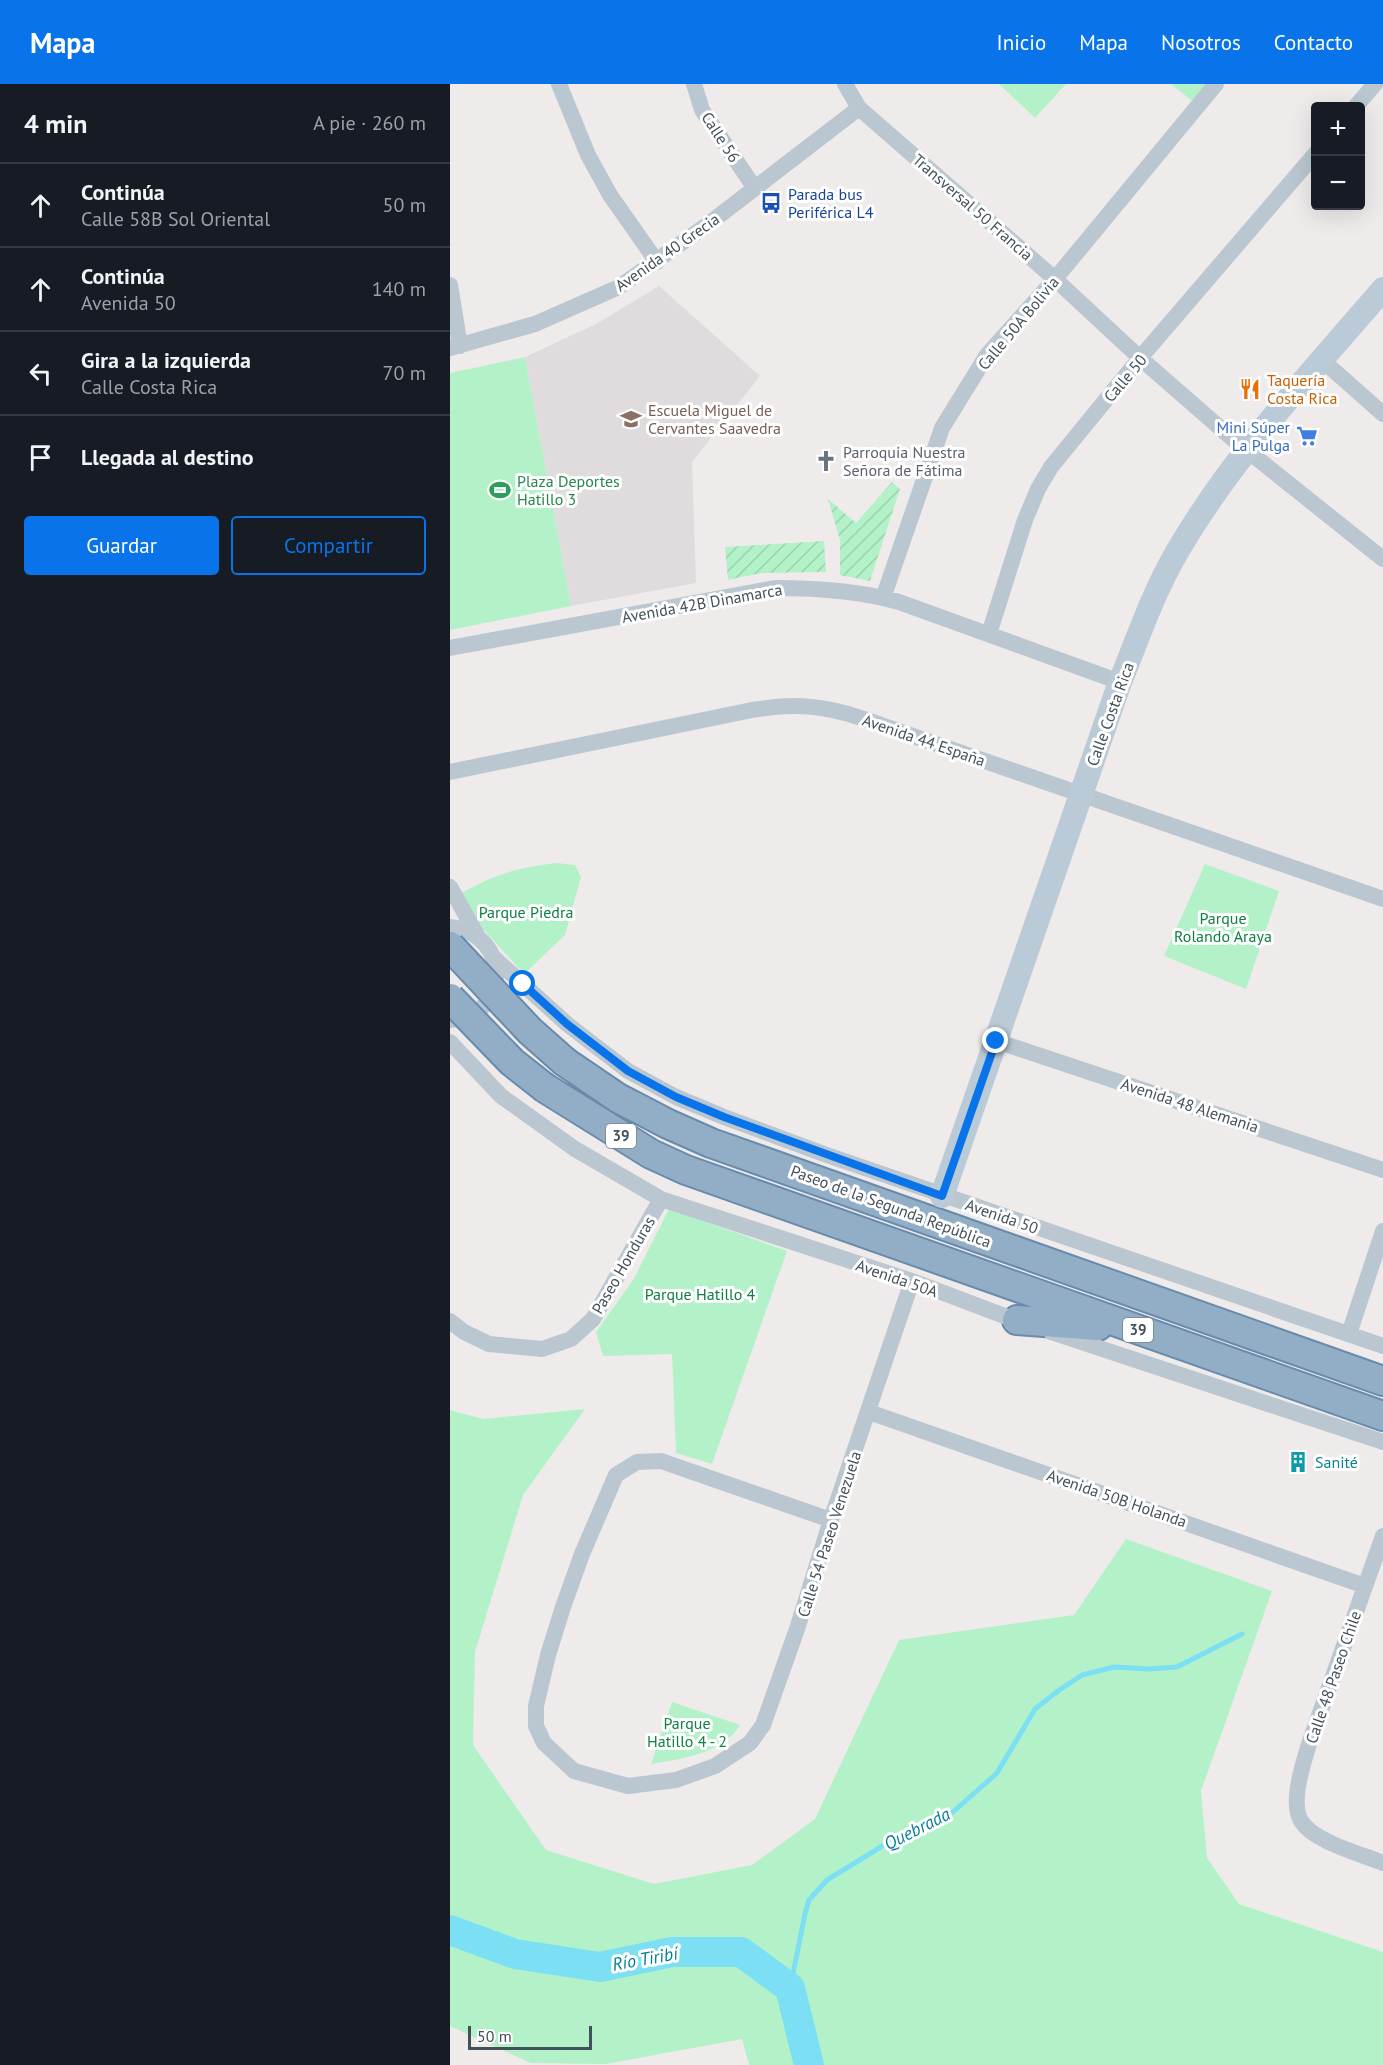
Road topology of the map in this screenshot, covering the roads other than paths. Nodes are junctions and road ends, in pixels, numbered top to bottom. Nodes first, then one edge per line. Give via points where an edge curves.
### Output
1 (559, 84) edge
2 (694, 84) edge
3 (845, 84) edge
4 (1216, 84) edge
5 (1375, 84) edge
6 (1359, 102) edge
7 (859, 108) junction
8 (1313, 156) edge
9 (754, 187) junction
10 (657, 262) junction
11 (1055, 279) junction
12 (450, 285) edge
13 (1383, 289) edge
14 (455, 347) edge
15 (1140, 358) junction
16 (1322, 360) junction
17 (1383, 414) edge
18 (1248, 451) junction
19 (1383, 559) edge
20 (883, 598) junction
21 (989, 634) junction
22 (450, 648) edge
23 (1120, 682) junction
24 (450, 772) edge
25 (1081, 794) junction
26 (450, 887) edge
27 (1383, 899) edge
28 (450, 927) edge
29 (477, 935) junction
30 (450, 946) edge
31 (494, 958) junction
32 (450, 998) edge
33 (450, 1020) edge
34 (996, 1041) junction
35 (450, 1042) edge
36 (1383, 1170) edge
37 (942, 1196) junction
38 (661, 1198) junction
39 (1383, 1231) edge
40 (912, 1281) junction
41 (1017, 1320) junction
42 (450, 1321) edge
43 (1132, 1329) junction
44 (1349, 1334) junction
45 (1383, 1346) edge
46 (1383, 1381) edge
47 (1353, 1406) junction
48 (869, 1412) junction
49 (1383, 1416) edge
50 (1383, 1429) edge
51 (1383, 1442) edge
52 (831, 1520) junction
53 (1383, 1536) edge
54 (1365, 1586) junction
55 (1383, 1863) edge

1 - 10 street via 588,155 610,195
2 - 9 street, Calle 56 via 702,110
3 - 7 street, Transversal 50 Francia
4 - 11 street, Calle 50A Bolivia
5 - 6 street
7 - 9 street, Avenida 40 Grecia
7 - 11 street, Transversal 50 Francia
8 - 15 street, Calle 50
9 - 10 street, Avenida 40 Grecia
10 - 14 street, Avenida 40 Grecia via 620,287 583,305 535,324
11 - 15 street, Transversal 50 Francia
11 - 20 street, Calle 50A Bolivia via 987,356 942,428
12 - 14 street
13 - 16 main road, Calle Costa Rica
15 - 18 street, Transversal 50 Francia
15 - 21 street, Calle 50 via 1051,467 1038,489
16 - 17 street
16 - 18 main road, Calle Costa Rica
18 - 19 street, Transversal 50 Francia
18 - 23 main road, Calle Costa Rica via 1198,517 1176,554
20 - 21 street, Avenida 42B Dinamarca
20 - 22 street, Avenida 42B Dinamarca via 775,588
21 - 23 street, Avenida 42B Dinamarca
23 - 25 main road, Calle Costa Rica
24 - 25 street, Avenida 44 España via 781,705 838,710
25 - 27 street, Avenida 44 España
25 - 34 main road, Calle Costa Rica
26 - 29 street, Avenida 50
28 - 29 street
29 - 31 street, Avenida 50
30 - 46 highway, Paseo de la Segunda República / 39, bridge via 530,1031 565,1062 618,1098 668,1124 711,1143
31 - 33 street via 497,974 486,1003 475,1014
31 - 37 street, Avenida 50 via 567,1024 628,1071 676,1097
32 - 43 highway, Paseo de la Segunda República / 39, bridge via 512,1062 545,1088 651,1154 686,1170
34 - 36 street, Avenida 48 Alemania
34 - 37 main road, Calle Costa Rica
35 - 38 street, Avenida 50A via 501,1095 576,1149
37 - 44 street, Avenida 50
38 - 40 street, Avenida 50A
38 - 42 street, Paseo Honduras via 593,1319 571,1339 542,1349 508,1347 489,1344
39 - 44 street
40 - 41 street, Avenida 50A
40 - 48 street, Calle 54 Paseo Venezuela
41 - 43 highway
41 - 51 street, Avenida 50A
43 - 47 highway, Paseo de la Segunda República / 39
44 - 45 street, Avenida 50
47 - 49 highway, Paseo de la Segunda República / 39
47 - 50 highway
48 - 52 street, Calle 54 Paseo Venezuela
48 - 54 street, Avenida 50B Holanda
52 - 52 street, Calle 54 Paseo Venezuela via 763,1725 750,1743 715,1766 676,1780 628,1786 574,1771 544,1743 536,1726 536,1706 551,1645 582,1554 616,1475 637,1462 661,1461
53 - 54 street, Calle 48 Paseo Chile
54 - 55 street, Calle 48 Paseo Chile via 1302,1767 1297,1806 1301,1821 1316,1836

